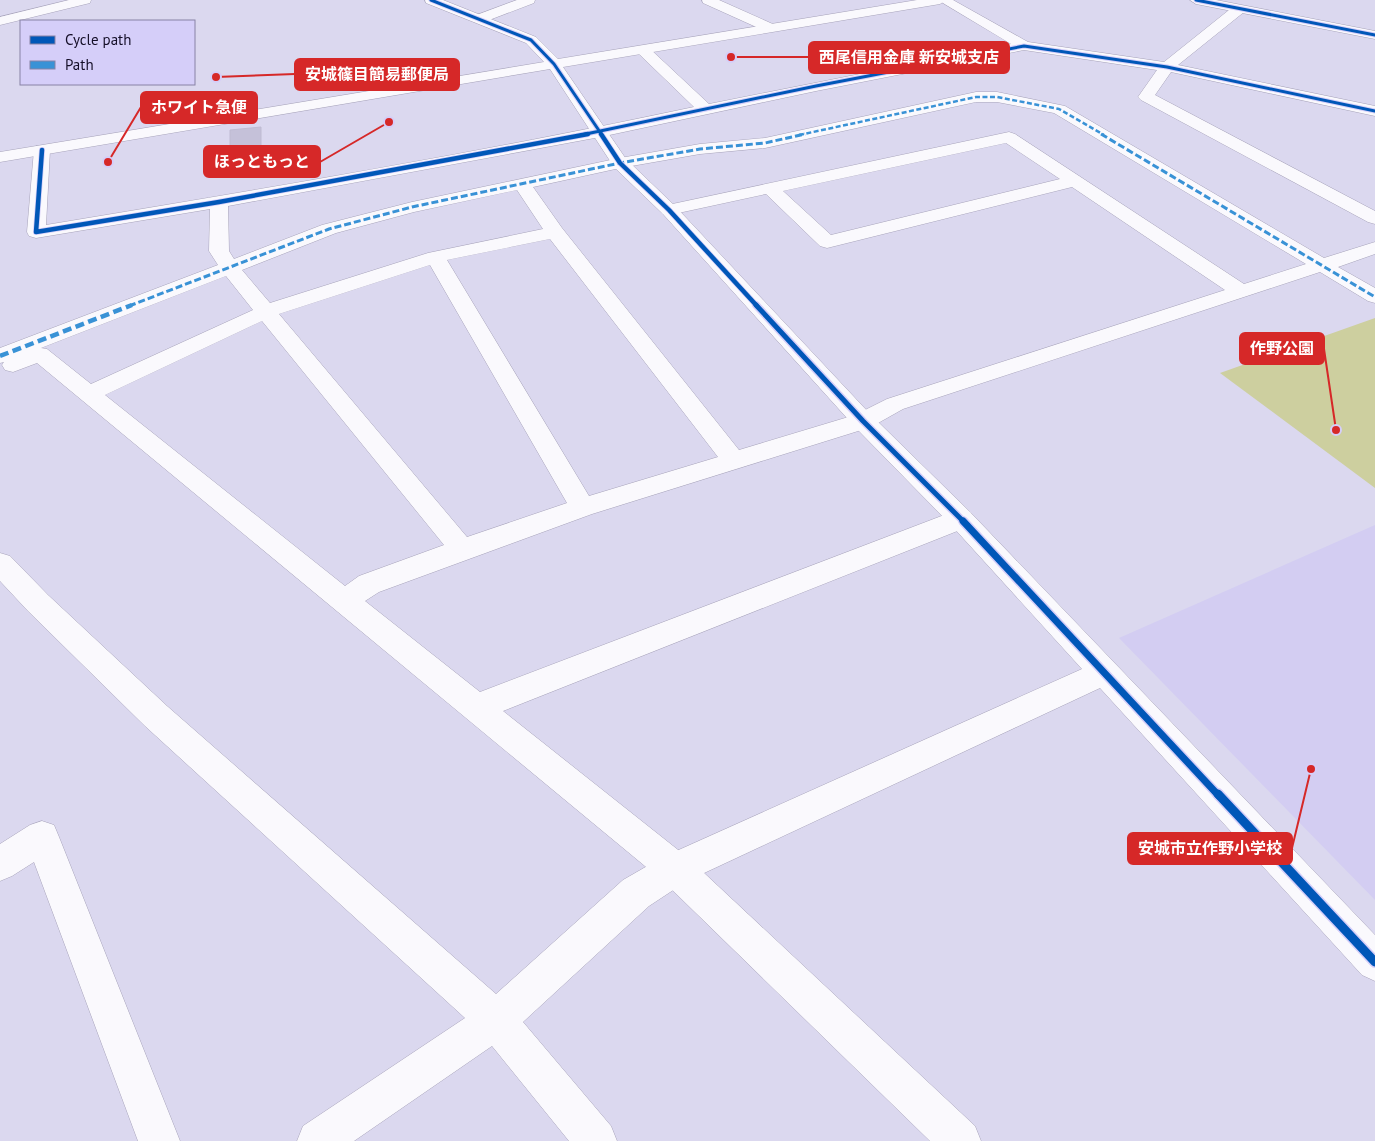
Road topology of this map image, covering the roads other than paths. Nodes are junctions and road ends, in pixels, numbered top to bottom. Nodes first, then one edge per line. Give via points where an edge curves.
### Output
1 (84, 0) edge
2 (431, 0) edge
3 (529, 0) edge
4 (708, 0) edge
5 (940, 0) edge
6 (944, 0) edge
7 (1196, 0) edge
8 (1239, 9) junction
9 (479, 19) junction
10 (0, 21) edge
11 (770, 28) junction
12 (1375, 35) edge
13 (1024, 46) junction
14 (642, 50) junction
15 (554, 64) junction
16 (1167, 66) junction
17 (705, 109) junction
18 (1375, 111) edge
19 (600, 132) junction
20 (42, 150) junction
21 (0, 157) edge
22 (620, 163) junction
23 (1074, 181) junction
24 (522, 184) junction
25 (770, 188) junction
26 (219, 202) junction
27 (669, 210) junction
28 (1375, 218) edge
29 (555, 232) junction
30 (1375, 248) edge
31 (435, 257) junction
32 (1322, 264) junction
33 (229, 267) junction
34 (1242, 292) junction
35 (1375, 297) edge
36 (265, 312) junction
37 (0, 356) edge
38 (0, 371) edge
39 (89, 394) junction
40 (862, 421) junction
41 (734, 461) junction
42 (583, 507) junction
43 (960, 518) junction
44 (462, 548) junction
45 (0, 563) edge
46 (345, 600) junction
47 (1104, 672) junction
48 (477, 707) junction
49 (0, 864) edge
50 (676, 869) junction
51 (1375, 962) edge
52 (496, 1020) junction
53 (159, 1141) edge
54 (318, 1141) edge
55 (596, 1141) edge
56 (960, 1141) edge

1 - 10 street
2 - 9 street
3 - 9 street
4 - 11 street
5 - 11 street
6 - 13 street
7 - 8 street
8 - 12 street
8 - 16 street
9 - 15 street via 531,40
11 - 14 street
13 - 16 street
13 - 17 street
14 - 15 street
14 - 17 street
15 - 19 street
15 - 20 street
16 - 18 street
16 - 28 street via 1146,97
17 - 19 street
19 - 22 street
19 - 26 street
20 - 21 street
20 - 26 street via 36,232
22 - 24 street
22 - 27 street
22 - 32 street via 765,143 976,97 997,97 1059,109
23 - 25 street via 1009,137
23 - 25 street via 827,242
23 - 34 street
24 - 29 street
24 - 33 street via 412,207 329,229
25 - 27 street
26 - 33 street via 219,251
27 - 40 street
29 - 31 street
29 - 41 street
30 - 32 street
31 - 36 street
31 - 42 street
32 - 34 street
32 - 35 street
33 - 36 street
33 - 37 street
34 - 40 street via 895,404
36 - 39 street
36 - 44 street
38 - 39 street via 39,354
39 - 46 street
40 - 41 street
40 - 43 street
41 - 42 street
42 - 44 street
43 - 47 street
43 - 48 street
44 - 46 street via 370,584
45 - 52 street via 156,716
46 - 48 street
47 - 50 street
47 - 51 street
48 - 50 street
49 - 53 street via 42,837
50 - 52 street via 636,894
50 - 56 street
52 - 54 street
52 - 55 street

